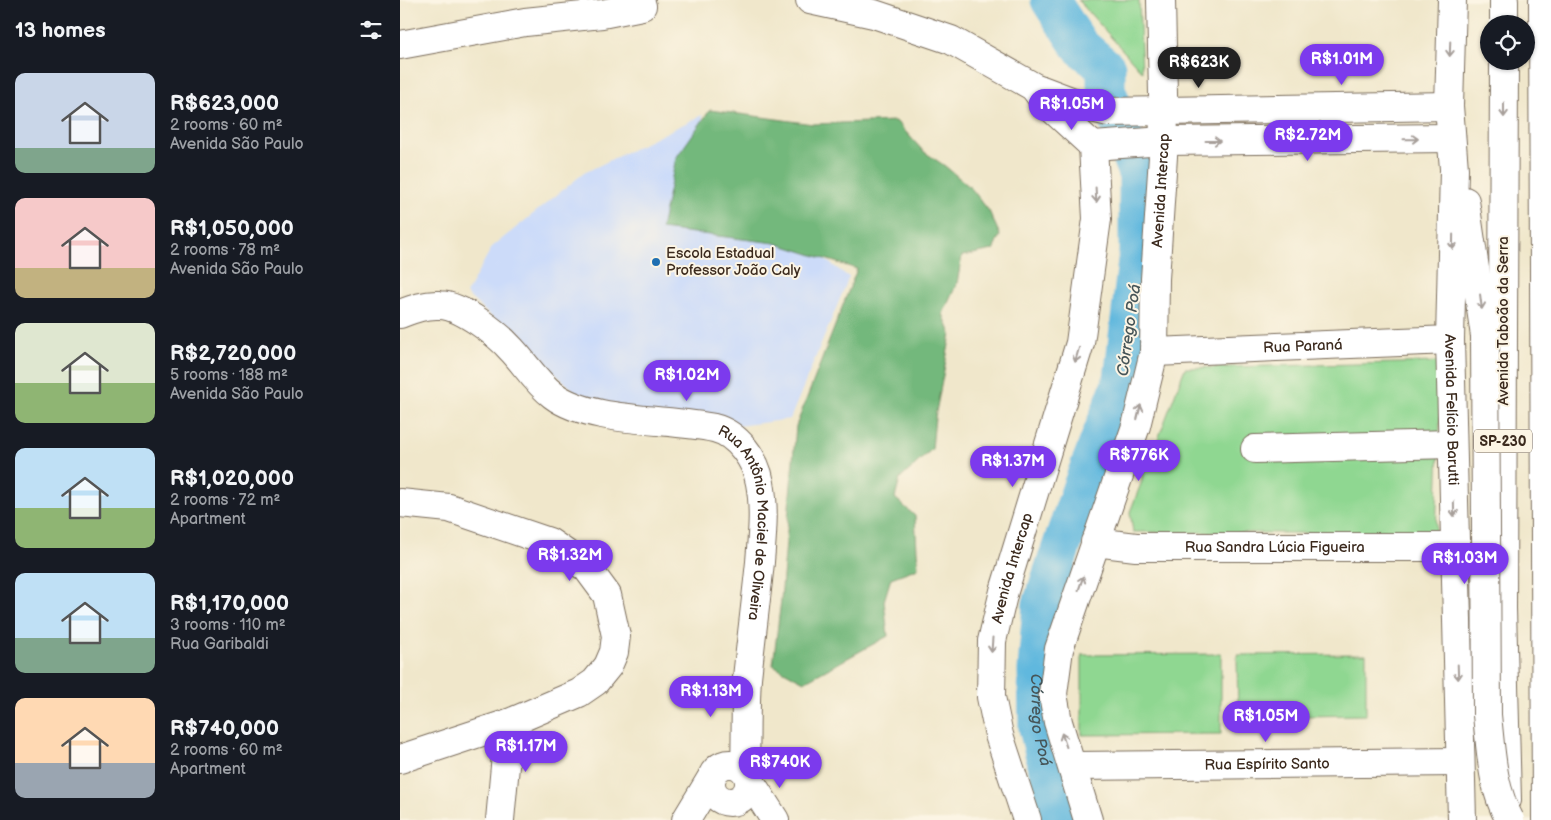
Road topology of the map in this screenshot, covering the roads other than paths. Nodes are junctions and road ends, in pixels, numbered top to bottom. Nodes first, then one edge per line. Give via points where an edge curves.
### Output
1 (576, 0) edge
2 (810, 0) edge
3 (1161, 0) edge
4 (1452, 0) edge
5 (1504, 0) edge
6 (1543, 0) edge
7 (645, 2) edge
8 (1504, 15) edge
9 (525, 22) junction
10 (400, 45) edge
11 (1504, 70) edge
12 (1034, 87) junction
13 (1449, 106) junction
14 (1333, 107) junction
15 (1366, 107) junction
16 (1159, 111) junction
17 (1102, 112) junction
18 (1451, 138) junction
19 (1334, 140) junction
20 (1368, 140) junction
21 (1159, 141) junction
22 (1101, 146) junction
23 (1454, 169) junction
24 (400, 314) edge
25 (1450, 340) junction
26 (1154, 352) junction
27 (1452, 444) junction
28 (1255, 449) dead end
29 (400, 503) edge
30 (1095, 542) junction
31 (1454, 547) junction
32 (747, 679) junction
33 (509, 723) junction
34 (400, 759) edge
35 (1460, 762) junction
36 (1073, 766) junction
37 (713, 774) junction
38 (739, 788) junction
39 (500, 820) edge
40 (686, 820) edge
41 (695, 820) edge
42 (758, 820) edge
43 (775, 820) edge
44 (1027, 820) edge
45 (1088, 820) edge
46 (1462, 820) edge
47 (1509, 820) edge
48 (1546, 820) edge

1 - 9 main road
2 - 12 main road via 874,14 951,40
3 - 16 main road, Avenida Intercap
4 -> 13 main road, Avenida Felício Barutti
5 - 8 main road
6 - 48 main road, SP-230
7 - 9 main road via 602,14
9 - 10 main road
11 -> 47 main road, Avenida Taboão da Serra / SP-230 via 1502,608
12 - 17 main road
12 - 22 main road via 1045,102
13 - 15 main road
13 - 18 main road, Avenida Felício Barutti
14 - 15 main road
14 - 16 main road
14 - 19 main road via 1345,123 1342,133
15 - 20 main road via 1360,114 1359,123
16 - 17 main road
16 - 21 main road, Avenida Intercap
17 - 22 main road, Avenida Intercap
20 -> 18 main road
18 - 23 main road, Avenida Felício Barutti
19 - 20 main road
21 -> 19 main road
21 - 22 main road
21 - 26 main road, Avenida Intercap
22 -> 44 main road, Avenida Intercap via 1097,219 1080,343 1004,591 992,641 991,697 999,735
23 -> 25 main road, Avenida Felício Barutti
23 -> 47 main road, bridge via 1469,216 1486,336 1487,715 1492,769
24 - 32 main road, Rua Antônio Maciel de Oliveira via 442,304 462,313 489,328 552,395 570,405 590,411 716,429 735,439 749,455 760,482 764,518
25 - 26 main road, Rua Paraná
25 - 27 main road, Avenida Felício Barutti
30 -> 26 main road, Avenida Intercap via 1136,426
27 - 28 main road
27 -> 31 main road, Avenida Felício Barutti
29 - 33 main road via 449,508 548,542 587,568 607,594 616,636 608,666 579,693
30 - 31 main road, Rua Sandra Lúcia Figueira via 1136,547
36 -> 30 main road, Avenida Intercap via 1058,722 1054,694 1059,648
31 -> 35 main road, Avenida Felício Barutti
32 - 37 main road, Rua Antônio Maciel de Oliveira
32 - 38 main road, Rua Antônio Maciel de Oliveira
33 - 34 main road
33 - 39 main road
35 - 36 main road, Rua Espírito Santo
35 - 46 main road, Avenida Felício Barutti
36 - 45 main road, Avenida Intercap
37 - 38 main road via 726,763 739,765
37 - 40 main road, Rua Antônio Maciel de Oliveira
38 - 41 main road
38 - 42 main road
38 - 43 main road

